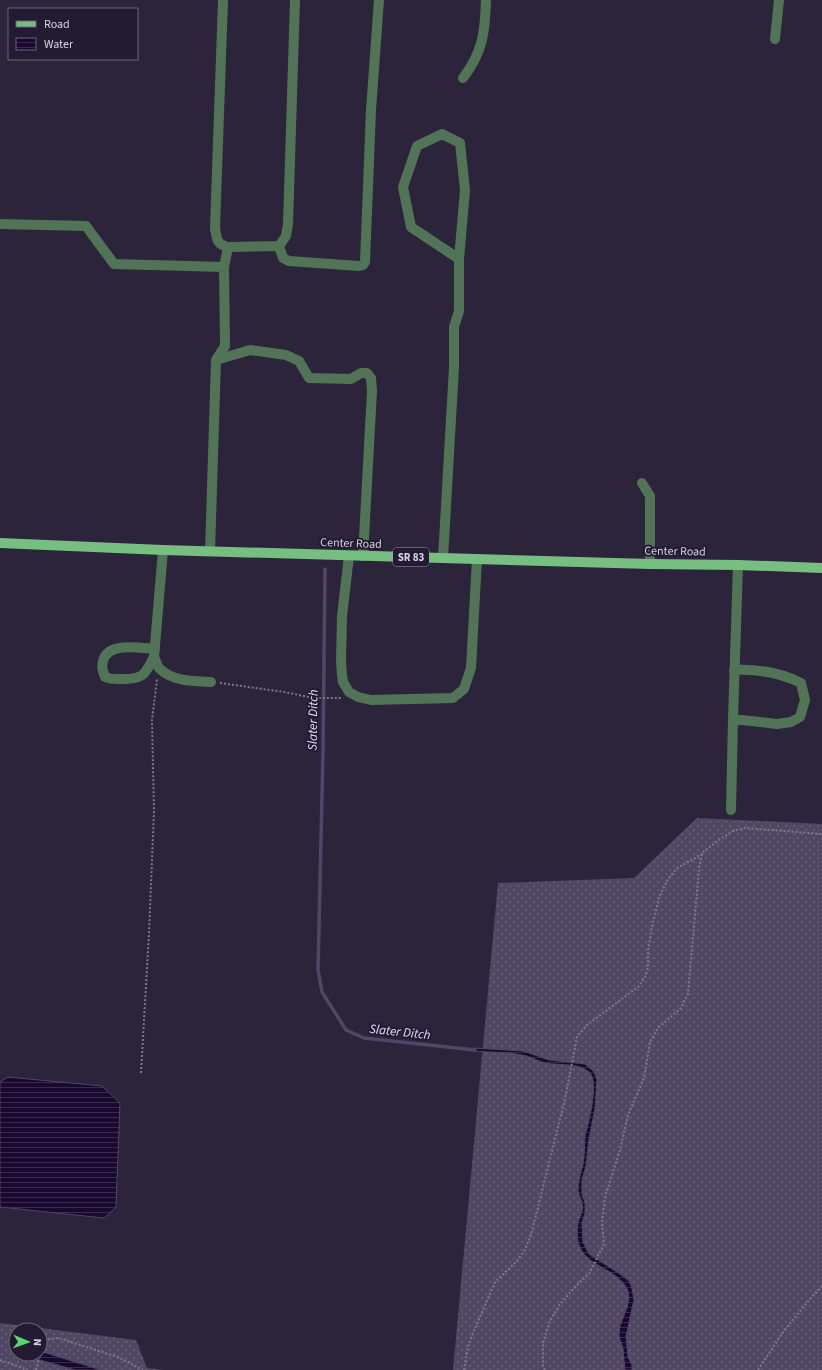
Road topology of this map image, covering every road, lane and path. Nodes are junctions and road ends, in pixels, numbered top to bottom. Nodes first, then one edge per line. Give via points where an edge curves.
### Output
1 (223, 0) edge
2 (295, 0) edge
3 (379, 0) edge
4 (486, 0) edge
5 (779, 0) edge
6 (775, 39) dead end
7 (463, 78) dead end
8 (0, 224) edge
9 (279, 246) junction
10 (228, 247) junction
11 (459, 259) junction
12 (224, 267) junction
13 (216, 360) junction
14 (642, 483) dead end
15 (0, 543) edge
16 (163, 550) junction
17 (210, 551) junction
18 (349, 556) junction
19 (363, 556) junction
20 (443, 558) junction
21 (477, 559) junction
22 (650, 564) junction
23 (738, 565) junction
24 (822, 568) edge
25 (155, 653) junction
26 (158, 668) junction
27 (734, 670) junction
28 (211, 682) joint
29 (333, 698) dead end
30 (733, 719) junction
31 (731, 810) dead end
32 (822, 834) edge
33 (702, 853) junction
34 (141, 1073) dead end
35 (822, 1286) edge
36 (48, 1340) edge
37 (0, 1360) edge
38 (28, 1370) edge
39 (143, 1370) edge
40 (464, 1370) edge
41 (545, 1370) edge
42 (758, 1370) edge

1 - 10 street via 215,228 218,242
2 - 9 street via 288,224 286,236
3 - 9 street via 371,110 366,262 359,266 289,261 283,258
4 - 7 street via 481,46
5 - 6 street
8 - 12 street via 86,226 114,264
9 - 10 street
10 - 12 street
11 - 11 street via 465,190 460,143 442,134 417,146 403,187 411,227
11 - 20 street via 459,311 454,327
12 - 13 street via 225,346
13 - 17 street
13 - 19 street via 250,350 286,355 299,362 309,378 350,379 361,373 367,373 371,378
14 - 22 street via 650,496
15 - 16 main road, Center Road / SR 83
16 - 17 main road, Center Road / SR 83
16 - 25 street
17 - 18 main road, Center Road / SR 83
18 - 19 main road, Center Road / SR 83
18 - 21 street via 342,616 343,682 349,692 371,700 453,698 464,688 471,668
19 - 20 main road, Center Road / SR 83
20 - 21 main road, Center Road / SR 83
21 - 22 main road, Center Road / SR 83
22 - 23 main road, Center Road / SR 83
23 - 24 main road, Center Road / SR 83
23 - 27 street
25 - 25 street via 145,673 140,677 111,679 106,677 102,670 102,662 110,651 127,647
25 - 26 street
26 - 28 street via 182,680
26 - 34 path via 152,720 154,810 150,933
27 - 30 street
27 - 30 street via 747,669 789,676 801,683 805,700 800,717 791,722 777,724
28 - 29 path via 314,698
30 - 31 street
32 - 33 path via 745,828 733,831
33 - 40 path via 677,868 660,895 652,926 645,977 638,987 587,1025 577,1037 563,1106 531,1234 525,1250 494,1282 468,1347
33 - 41 path via 688,994 681,1008 658,1028 650,1042 644,1078 628,1115 605,1197 602,1222 604,1244 589,1274 560,1304 550,1321 543,1343
35 - 42 path via 783,1332
36 - 39 path via 58,1338 118,1357
37 - 38 path

